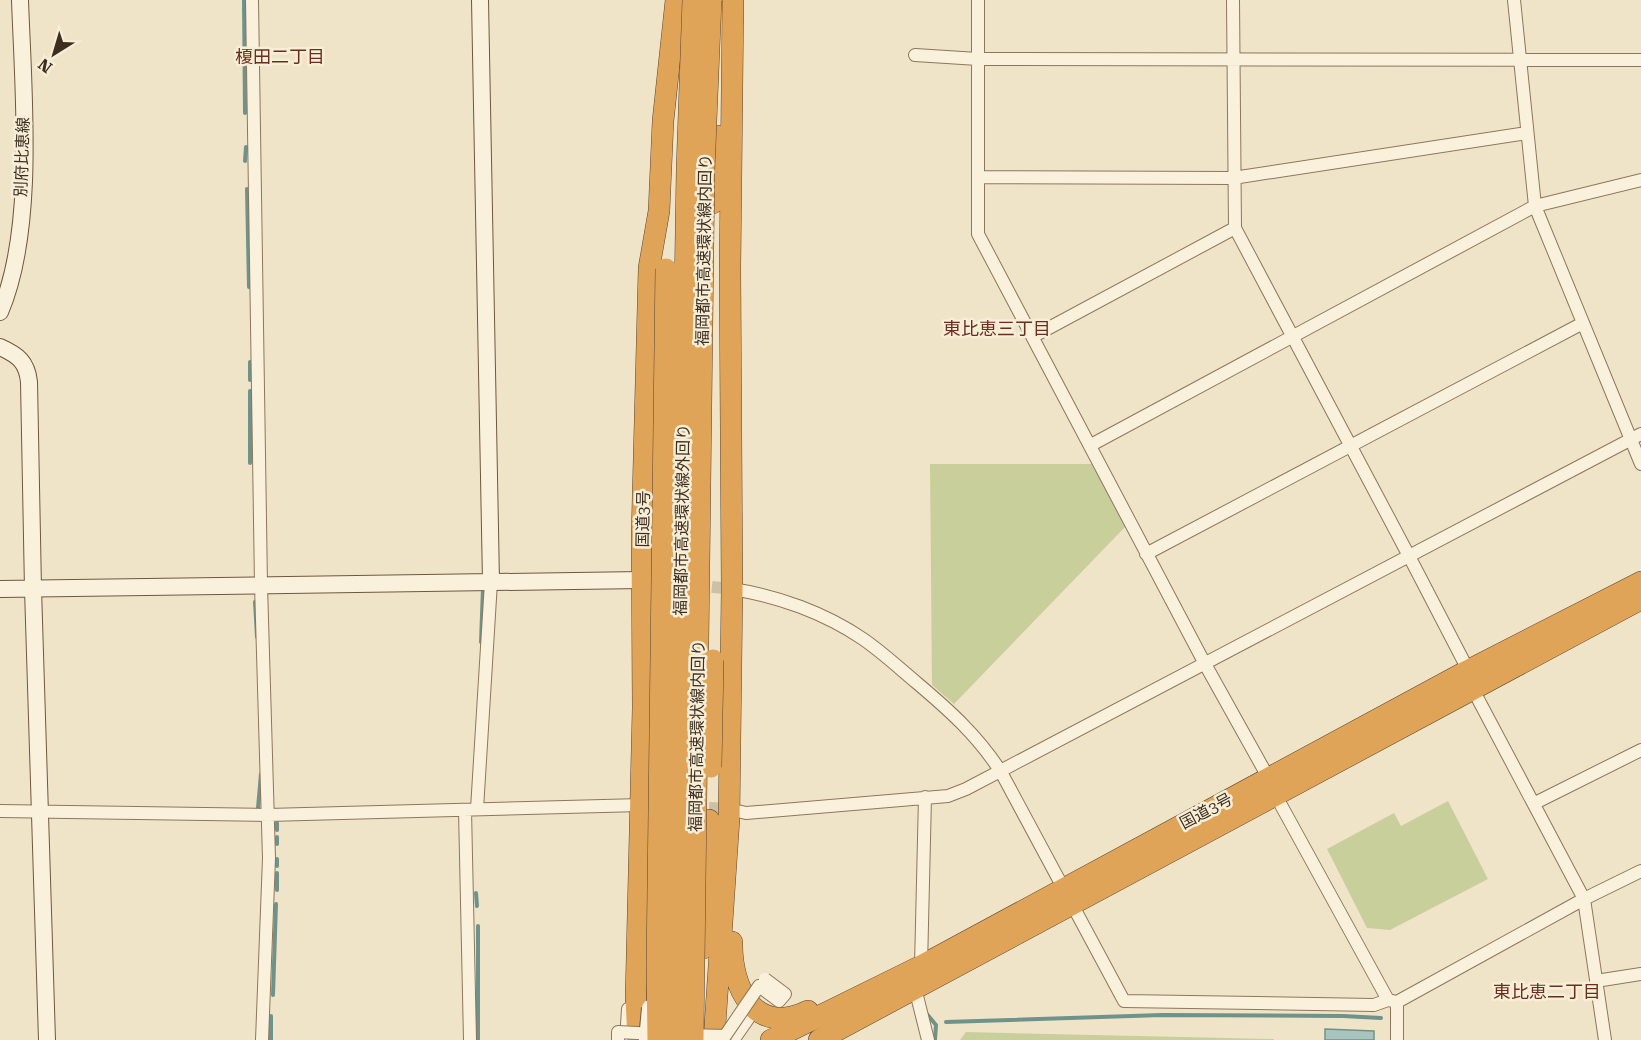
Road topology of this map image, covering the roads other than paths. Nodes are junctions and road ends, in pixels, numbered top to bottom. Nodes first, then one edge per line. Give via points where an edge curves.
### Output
1 (20, 0) edge
2 (252, 0) edge
3 (480, 0) edge
4 (676, 0) edge
5 (693, 0) edge
6 (711, 0) edge
7 (733, 0) edge
8 (978, 0) edge
9 (1233, 0) edge
10 (1514, 0) edge
11 (915, 55) dead end
12 (978, 59) junction
13 (1234, 60) junction
14 (1520, 60) junction
15 (1641, 60) edge
16 (731, 79) junction
17 (1527, 133) junction
18 (979, 177) junction
19 (1233, 178) junction
20 (1641, 180) edge
21 (1535, 206) junction
22 (659, 211) junction
23 (1235, 228) junction
24 (0, 312) edge
25 (1583, 323) junction
26 (1034, 336) junction
27 (1293, 336) junction
28 (0, 347) edge
29 (1636, 437) edge
30 (1091, 445) junction
31 (1352, 447) junction
32 (1641, 464) edge
33 (1146, 554) junction
34 (1409, 556) junction
35 (642, 580) junction
36 (491, 582) junction
37 (1641, 582) edge
38 (261, 585) junction
39 (0, 589) edge
40 (33, 589) junction
41 (732, 589) junction
42 (1641, 599) edge
43 (1205, 664) junction
44 (1468, 674) junction
45 (1641, 750) edge
46 (1001, 772) junction
47 (1272, 787) junction
48 (925, 797) junction
49 (1535, 803) junction
50 (641, 805) junction
51 (471, 810) junction
52 (0, 811) edge
53 (41, 814) junction
54 (729, 814) junction
55 (268, 815) junction
56 (1641, 871) edge
57 (1066, 896) junction
58 (1584, 899) junction
59 (921, 966) junction
60 (657, 967) junction
61 (1641, 974) edge
62 (892, 978) junction
63 (765, 979) dead end
64 (1596, 981) junction
65 (915, 988) junction
66 (1392, 1001) junction
67 (628, 1009) dead end
68 (743, 1011) junction
69 (736, 1036) dead end
70 (633, 1037) edge
71 (46, 1040) edge
72 (262, 1040) edge
73 (470, 1040) edge
74 (658, 1040) edge
75 (674, 1040) edge
76 (693, 1040) edge
77 (701, 1040) edge
78 (714, 1040) edge
79 (771, 1040) edge
80 (819, 1040) edge
81 (928, 1040) edge
82 (1397, 1040) edge
83 (1605, 1040) edge

1 - 24 street, 別府比恵線 via 24,116 21,197 17,256
2 - 38 street
3 - 36 street
4 - 22 highway, 国道3号 via 663,121
5 - 75 highway, 福岡都市高速環状線外回り, bridge
6 - 76 highway, 福岡都市高速環状線内回り, bridge via 704,170
7 - 16 highway
8 - 12 street
9 - 13 street
10 - 14 street
11 - 12 street
12 - 13 street
12 - 18 street
13 - 14 street
13 - 19 street
14 - 15 street
14 - 17 street
16 - 41 highway
16 - 77 highway, bridge via 712,199 713,710
17 - 19 street
17 - 21 street
18 - 19 street
18 - 26 street via 978,234
19 - 23 street
20 - 21 street
21 - 25 street
21 - 27 street
22 - 35 highway, 国道3号 via 649,268
22 - 60 highway, bridge via 666,269
23 - 26 street
23 - 27 street
25 - 29 street
25 - 31 street
26 - 30 street
27 - 30 street
27 - 31 street
28 - 40 street via 22,360 28,369
29 - 32 street
29 - 34 street
30 - 33 street
31 - 33 street
31 - 34 street
33 - 43 street
34 - 43 street
34 - 44 street
35 - 36 street
35 - 50 highway, 国道3号
36 - 38 street
36 - 51 street
37 - 44 highway, 国道3号
38 - 40 street
38 - 55 street
39 - 40 street
40 - 53 street
41 - 46 street via 792,604 865,640 968,728
41 - 54 highway
42 - 44 highway, 国道3号
43 - 46 street
43 - 47 street
44 - 47 highway, 国道3号
44 - 49 street
45 - 49 street
46 - 48 street via 948,796
46 - 57 street
47 - 57 highway, 国道3号
47 - 66 street
48 - 54 street
48 - 59 street
49 - 58 street
50 - 51 street
50 - 70 highway, 国道3号
51 - 55 street
51 - 73 street
52 - 53 street
53 - 55 street
53 - 71 street
54 - 62 highway via 731,960 750,1007 771,1017 798,1017 838,997
54 - 78 highway
55 - 72 street via 269,904
56 - 58 street
57 - 59 highway, 国道3号
57 - 65 highway, 国道3号
57 - 66 street via 1124,1001 1374,1005
58 - 64 street
58 - 66 street
59 - 62 highway, 国道3号
60 - 70 street, bridge
60 - 74 highway, bridge
61 - 64 street
62 - 79 highway, 国道3号
63 - 68 street, bridge via 785,994 779,1001 759,986
64 - 83 street
65 - 80 highway, 国道3号
65 - 81 street
66 - 82 street
67 - 70 street
68 - 69 street via 750,1016
68 - 70 street, bridge via 725,1036

